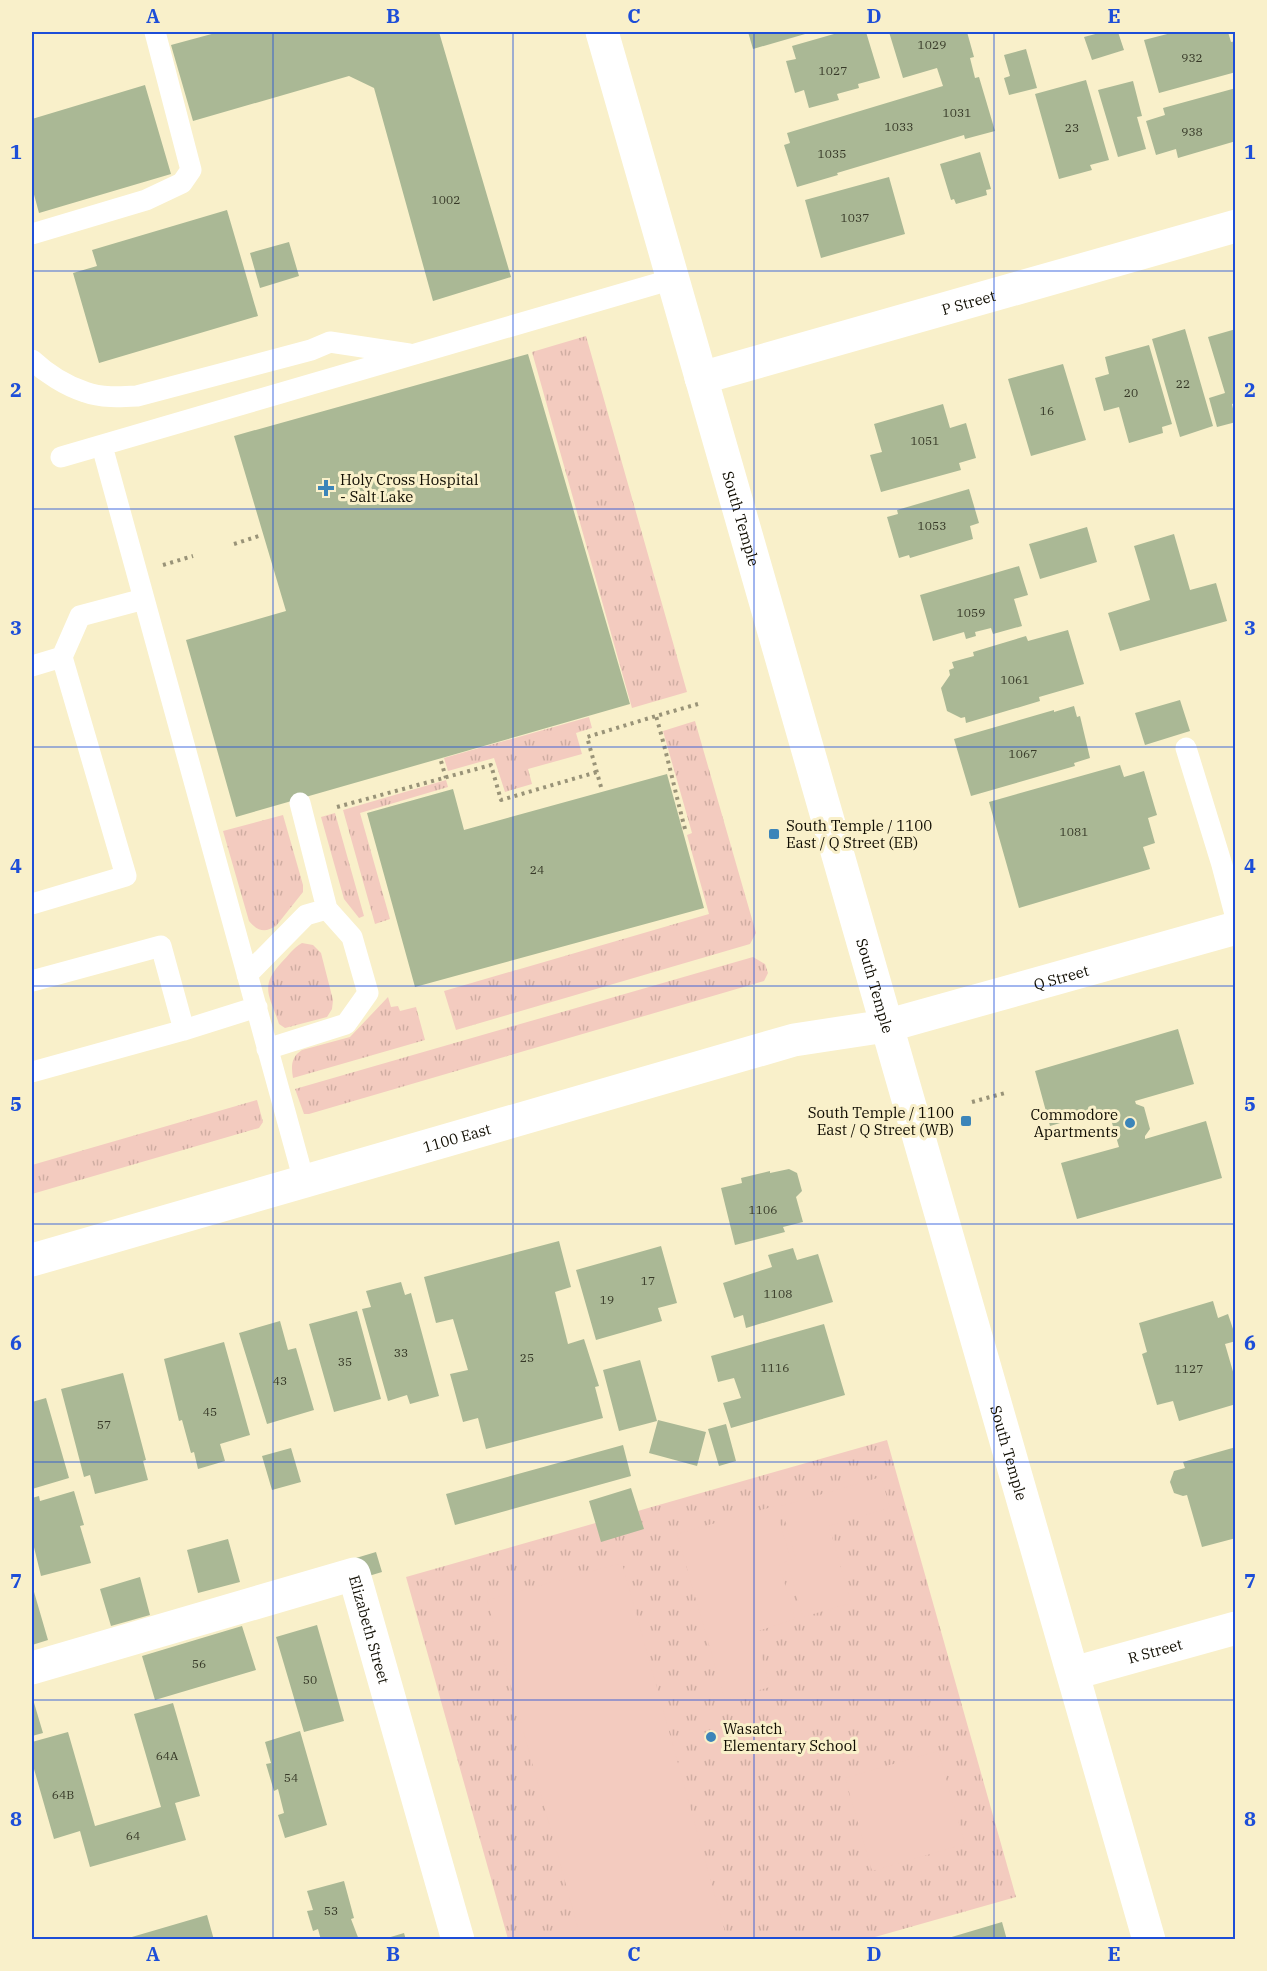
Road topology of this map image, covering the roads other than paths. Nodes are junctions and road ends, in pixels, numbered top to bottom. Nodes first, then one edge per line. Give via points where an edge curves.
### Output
1 (155, 32) edge
2 (602, 32) edge
3 (1236, 226) edge
4 (32, 234) edge
5 (673, 279) junction
6 (414, 355) junction
7 (35, 368) edge
8 (701, 378) junction
9 (102, 446) junction
10 (61, 457) dead end
11 (144, 599) junction
12 (62, 657) junction
13 (32, 666) edge
14 (1186, 748) dead end
15 (300, 802) dead end
16 (32, 904) edge
17 (327, 909) junction
18 (1236, 918) edge
19 (1236, 928) edge
20 (247, 975) junction
21 (32, 981) edge
22 (256, 1007) junction
23 (886, 1026) junction
24 (184, 1030) junction
25 (267, 1049) junction
26 (32, 1072) edge
27 (304, 1181) junction
28 (32, 1260) edge
29 (1236, 1628) edge
30 (32, 1668) edge
31 (1074, 1673) junction
32 (459, 1940) edge
33 (1149, 1940) edge

1 - 4 lane via 191,170 182,183 146,200
2 - 5 street, South Temple
3 - 8 street, P Street
5 - 6 lane
5 - 8 street, South Temple
6 - 7 lane via 330,342 137,396 113,397 85,393
6 - 9 lane
8 - 23 street, South Temple
9 - 10 lane
9 - 11 lane
11 - 12 lane via 80,616
11 - 20 lane
12 - 13 lane
12 - 16 lane via 126,876
14 - 18 lane
15 - 17 lane
17 - 20 lane via 306,915
17 - 25 lane via 352,937 368,993 345,1024
19 - 23 street, Q Street
20 - 22 lane
21 - 24 lane via 161,946
22 - 24 lane
22 - 25 lane
23 - 27 street, 1100 East via 794,1040
23 - 31 street, South Temple
24 - 26 lane
25 - 27 lane
27 - 28 street, 1100 East
29 - 31 street, R Street
30 - 32 street, Elizabeth Street via 354,1574
31 - 33 street, South Temple

